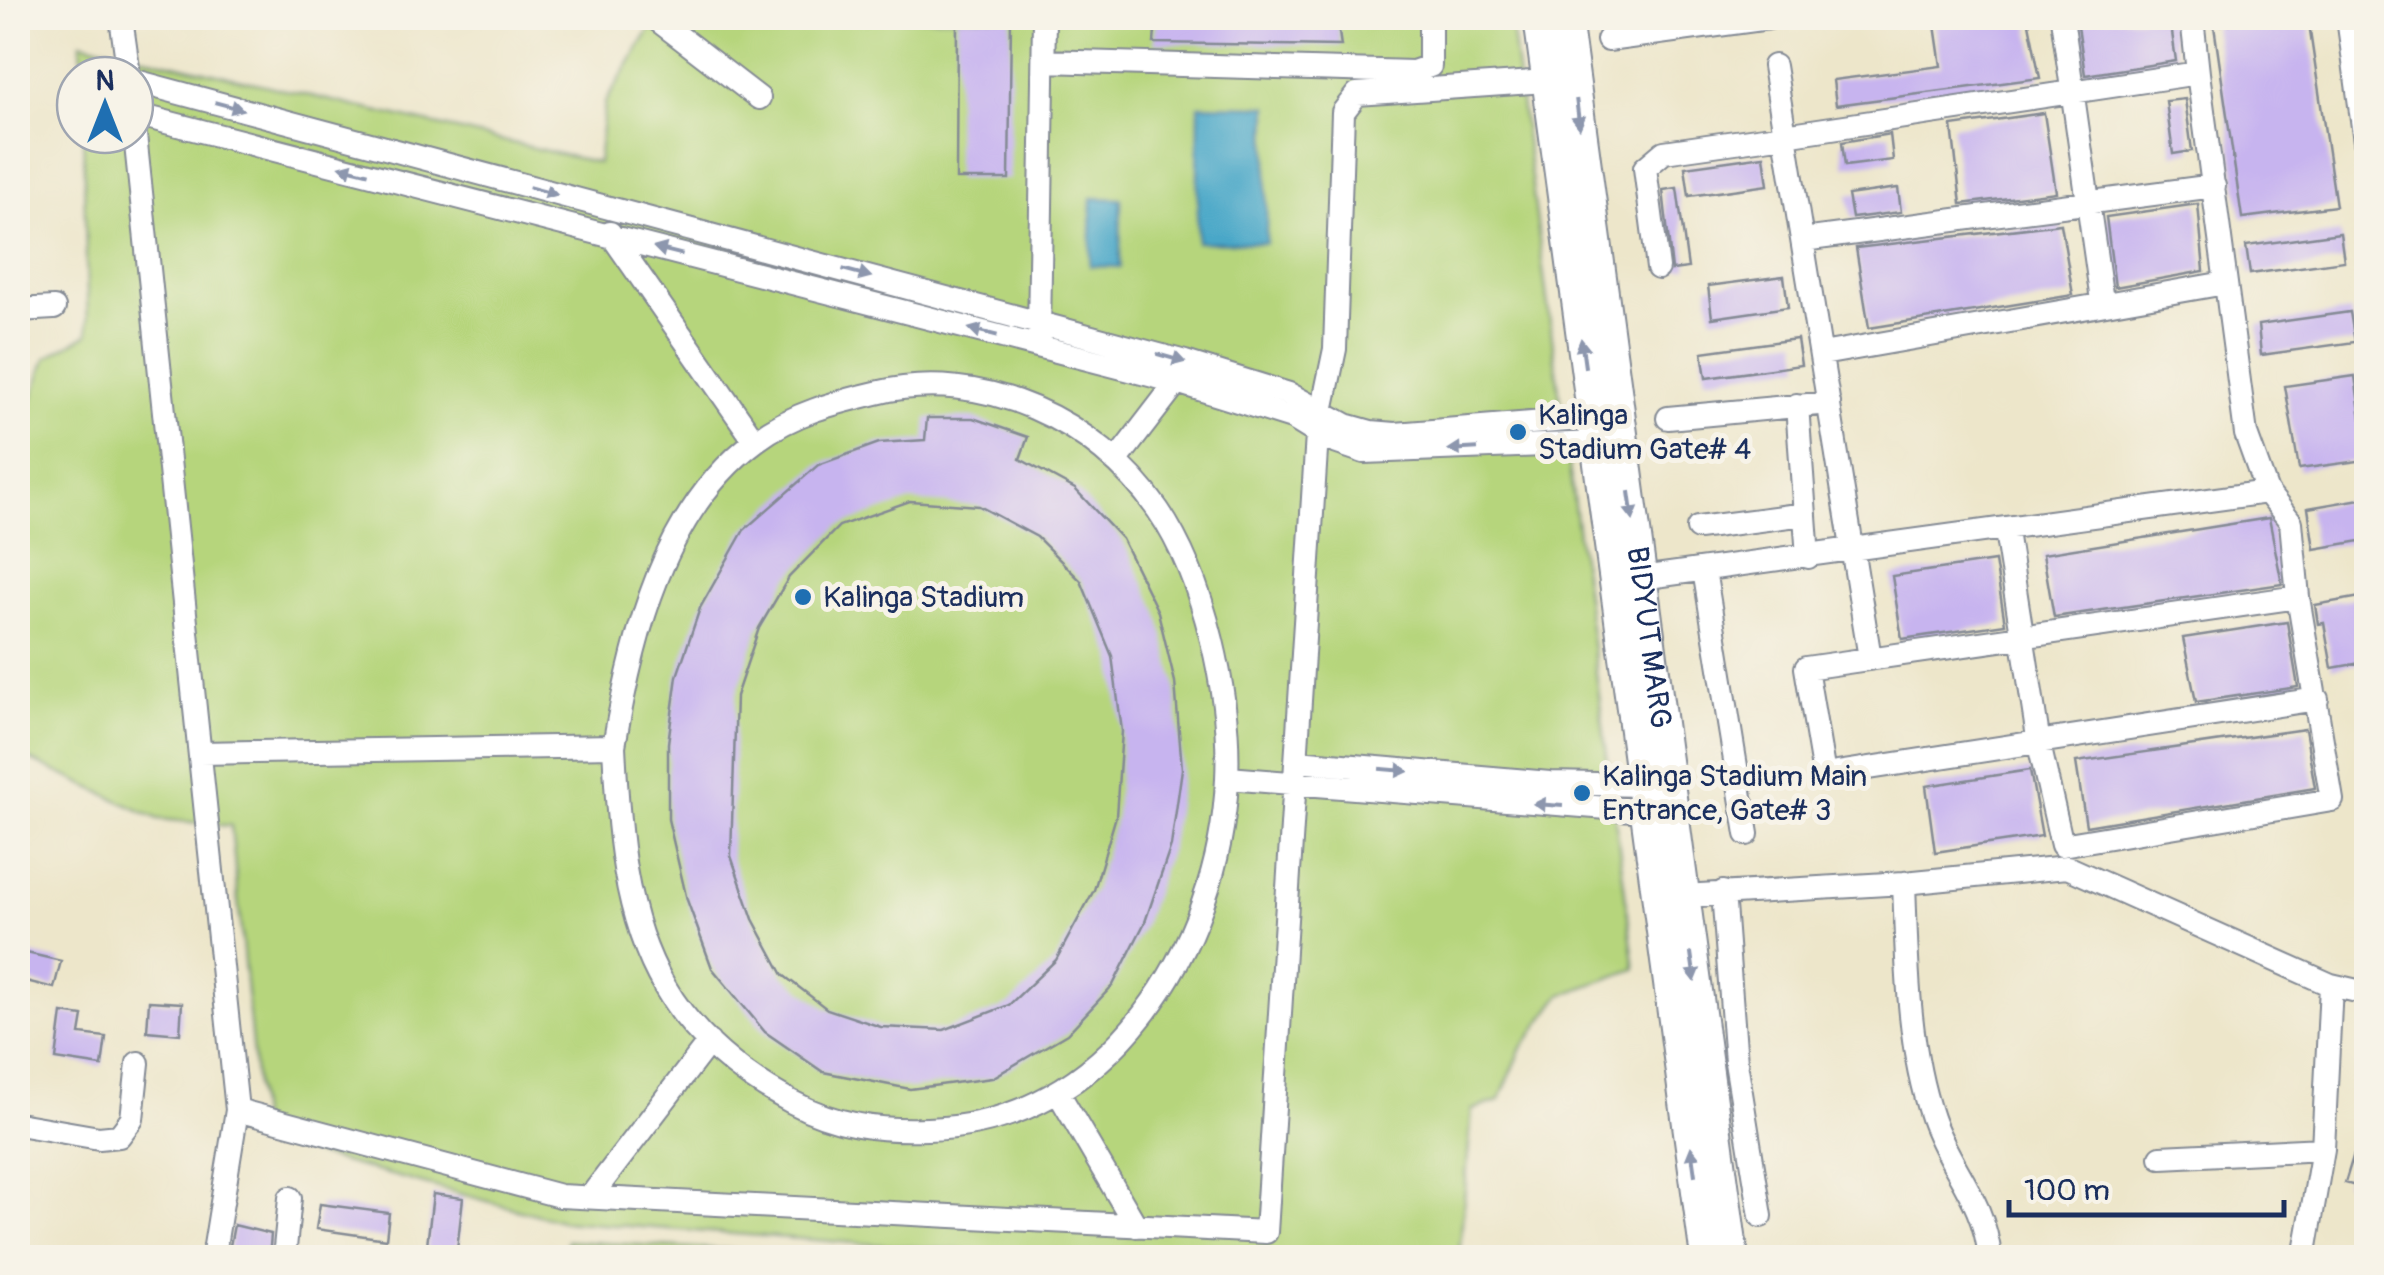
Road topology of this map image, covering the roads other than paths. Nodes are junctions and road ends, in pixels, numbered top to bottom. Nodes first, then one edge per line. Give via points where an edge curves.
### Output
1 (121, 18) edge
2 (656, 18) edge
3 (1044, 18) edge
4 (1430, 18) edge
5 (1539, 18) edge
6 (1566, 18) edge
7 (1769, 18) edge
8 (2062, 18) edge
9 (2192, 18) edge
10 (2348, 18) edge
11 (1608, 40) dead end
12 (126, 55) edge
13 (1045, 60) junction
14 (1774, 66) dead end
15 (2198, 73) junction
16 (1547, 81) junction
17 (155, 86) edge
18 (2073, 95) junction
19 (759, 98) dead end
20 (155, 119) edge
21 (1786, 135) junction
22 (2366, 149) edge
23 (137, 155) edge
24 (2214, 186) junction
25 (599, 206) junction
26 (2090, 206) junction
27 (612, 237) junction
28 (1803, 240) junction
29 (1658, 268) dead end
30 (2225, 283) junction
31 (2102, 301) junction
32 (54, 308) dead end
33 (18, 310) edge
34 (1040, 321) junction
35 (1037, 346) junction
36 (1822, 354) junction
37 (1177, 382) junction
38 (1829, 403) junction
39 (1797, 405) junction
40 (1320, 408) junction
41 (1668, 418) dead end
42 (1594, 430) junction
43 (1317, 435) junction
44 (755, 441) junction
45 (1117, 460) junction
46 (2267, 492) junction
47 (1805, 514) junction
48 (1698, 528) dead end
49 (2006, 531) junction
50 (1851, 551) junction
51 (1808, 557) junction
52 (1704, 570) junction
53 (1641, 578) junction
54 (2298, 598) junction
55 (2023, 637) junction
56 (1870, 658) junction
57 (2317, 699) junction
58 (2039, 744) junction
59 (614, 746) junction
60 (200, 753) junction
61 (1296, 772) junction
62 (1228, 778) junction
63 (1643, 798) junction
64 (1748, 834) dead end
65 (1904, 883) junction
66 (1723, 892) junction
67 (1683, 896) junction
68 (2330, 985) junction
69 (2366, 993) edge
70 (709, 1042) junction
71 (138, 1063) dead end
72 (1059, 1094) junction
73 (237, 1110) junction
74 (18, 1124) edge
75 (2324, 1149) junction
76 (2160, 1157) dead end
77 (591, 1196) junction
78 (290, 1198) dead end
79 (1761, 1216) dead end
80 (1136, 1226) junction
81 (18, 1252) edge
82 (25, 1258) edge
83 (214, 1258) edge
84 (284, 1258) edge
85 (1706, 1258) edge
86 (1733, 1258) edge
87 (1990, 1258) edge
88 (2304, 1258) edge

1 - 12 street
2 - 19 street
3 - 13 street
4 - 13 street via 1430,66 1414,72
5 - 16 main road, BIDYUT MARG
6 -> 53 main road, BIDYUT MARG
7 - 11 street
8 - 18 street
9 - 15 street
10 - 22 street
13 - 34 street
14 - 21 street
15 - 18 street
15 - 24 street
16 - 40 street via 1357,94 1344,112 1335,348
42 -> 16 main road, BIDYUT MARG
17 -> 25 street
18 - 21 street
18 - 26 street
27 -> 20 street
21 - 28 street
21 - 29 street via 1652,158 1645,168
23 - 60 street
24 - 26 street
24 - 30 street
25 - 27 street
25 -> 34 street
26 - 28 street
26 - 31 street
35 -> 27 street
27 - 44 street
28 - 36 street
30 - 31 street
30 - 46 street via 2246,434
31 - 36 street
32 - 33 street
34 - 35 street
34 -> 40 street
35 - 37 street
36 - 38 street
37 - 43 street via 1292,418
37 - 45 street
38 - 39 street
38 - 50 street
39 - 41 street
39 - 47 street
40 - 42 street via 1346,425 1395,434
40 - 43 street
42 -> 43 street via 1364,452
42 - 63 main road, BIDYUT MARG
43 - 61 street
44 - 45 street via 816,407 900,387 982,388 1039,410
44 - 59 street via 713,485 648,595
45 - 62 street via 1160,512 1195,586 1218,663
46 - 49 street
46 - 54 street via 2290,522
47 - 48 street
47 - 51 street
49 - 50 street
49 - 55 street
50 - 51 street
50 - 56 street
51 - 52 street
52 - 53 street
52 - 64 street
53 - 67 main road, BIDYUT MARG
54 - 55 street
54 - 57 street
55 - 56 street
55 - 58 street
56 - 58 street via 1806,668 1824,774
57 - 58 street
57 - 58 street via 2332,800 2062,844
59 - 60 street
59 - 70 street via 619,838 640,928 665,988
60 - 73 street
61 - 62 street
61 - 63 street
61 - 80 street via 1266,1232
62 - 72 street via 1205,904 1175,970 1130,1034
85 -> 63 main road, BIDYUT MARG
65 - 66 street
65 - 68 street via 2067,868
65 - 87 street via 1906,954 1930,1113 1981,1211
66 - 67 street
66 - 79 street via 1736,1062
67 -> 86 main road, BIDYUT MARG
68 - 69 street
68 - 75 street
70 - 72 street via 755,1083 822,1118 885,1130 944,1129 1001,1118
70 - 77 street
71 - 74 street via 132,1120 119,1136
72 - 80 street
73 - 77 street via 560,1196
73 - 83 street
75 - 76 street
75 - 88 street
77 - 80 street
78 - 84 street
81 - 82 street

